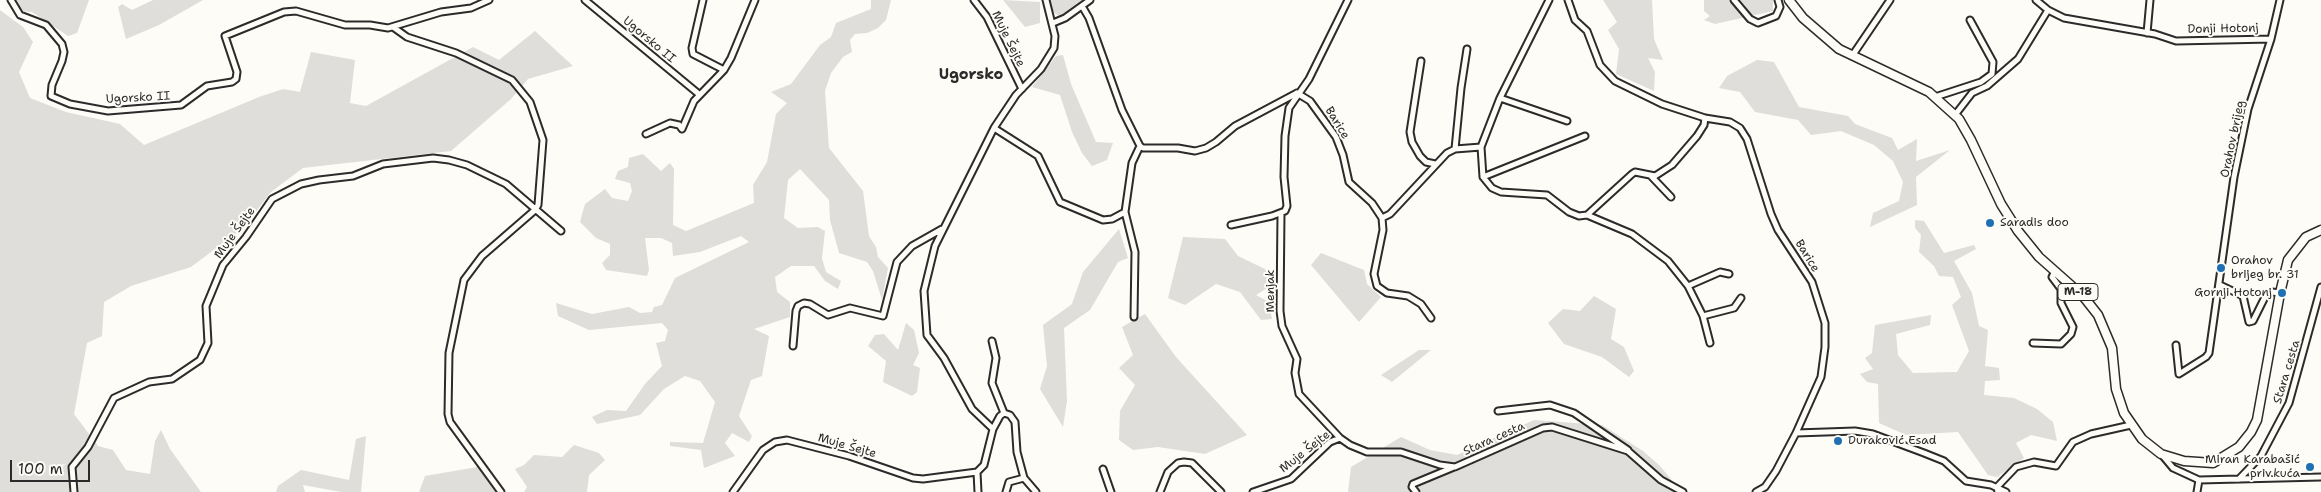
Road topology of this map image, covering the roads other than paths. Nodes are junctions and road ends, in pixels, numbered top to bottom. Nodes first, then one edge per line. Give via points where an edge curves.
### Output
1 (10, 0) edge
2 (489, 0) edge
3 (585, 0) edge
4 (702, 0) edge
5 (754, 0) edge
6 (974, 0) edge
7 (1046, 0) edge
8 (1090, 0) edge
9 (1348, 0) edge
10 (1549, 0) edge
11 (1568, 0) edge
12 (1734, 0) edge
13 (1778, 0) edge
14 (1790, 0) edge
15 (1890, 0) edge
16 (2036, 0) edge
17 (2150, 0) edge
18 (2280, 0) edge
19 (1082, 6) junction
20 (2048, 10) junction
21 (1970, 20) dead end
22 (1053, 23) junction
23 (393, 27) junction
24 (2147, 33) junction
25 (2271, 39) junction
26 (1467, 48) dead end
27 (1852, 56) junction
28 (1421, 61) dead end
29 (724, 70) junction
30 (1022, 89) junction
31 (1297, 93) junction
32 (700, 95) junction
33 (1935, 97) junction
34 (1500, 98) junction
35 (1955, 114) junction
36 (1705, 118) junction
37 (1567, 121) dead end
38 (994, 128) junction
39 (646, 134) dead end
40 (1585, 136) dead end
41 (1140, 146) junction
42 (1481, 147) junction
43 (1455, 148) junction
44 (1435, 164) junction
45 (1651, 176) junction
46 (1483, 177) junction
47 (1671, 197) dead end
48 (535, 210) junction
49 (1125, 212) junction
50 (1282, 214) junction
51 (1587, 215) junction
52 (1382, 218) junction
53 (1231, 225) dead end
54 (943, 228) junction
55 (2321, 230) edge
56 (560, 231) dead end
57 (2055, 271) junction
58 (1729, 274) dead end
59 (2220, 285) junction
60 (1688, 286) junction
61 (2321, 286) edge
62 (2280, 293) junction
63 (1741, 298) dead end
64 (1703, 316) junction
65 (1134, 317) dead end
66 (1431, 318) dead end
67 (992, 341) dead end
68 (1710, 343) dead end
69 (2033, 343) dead end
70 (2176, 345) dead end
71 (794, 346) dead end
72 (1498, 411) dead end
73 (1004, 413) junction
74 (2131, 425) junction
75 (993, 429) junction
76 (1796, 433) junction
77 (1340, 438) junction
78 (1628, 450) junction
79 (2161, 454) junction
80 (1455, 467) junction
81 (1103, 469) dead end
82 (977, 472) junction
83 (2321, 477) edge
84 (1024, 478) junction
85 (2239, 479) junction
86 (2198, 480) junction
87 (1997, 490) edge
88 (74, 492) edge
89 (501, 492) edge
90 (733, 492) edge
91 (978, 492) edge
92 (1006, 492) edge
93 (1036, 492) edge
94 (1111, 492) edge
95 (1160, 492) edge
96 (1221, 492) edge
97 (1253, 492) edge
98 (1416, 492) edge
99 (1683, 492) edge
100 (1756, 492) edge
101 (2006, 492) edge
102 (2197, 492) edge

1 - 23 street, Ugorsko II via 20,15 46,25 62,44 64,52 51,96 70,104 108,111 181,105 207,86 232,82 237,72 225,36 289,11 345,25
2 - 23 street, Ugorsko II via 471,8 441,12
3 - 32 street, Ugorsko II
4 - 29 street via 692,54
5 - 29 street
6 - 30 street, Muje Šejte via 987,17
7 - 22 street, Muje Šejte
8 - 19 street
9 - 31 street, Menjak via 1308,79
10 - 34 street
11 - 36 street, Barice via 1575,20 1587,30 1600,65 1615,82 1662,104
12 - 13 street via 1758,23 1776,16 1780,7
14 - 27 main road, M-18 via 1802,18 1822,37
15 - 27 street
16 - 20 street, Donji Hotonj
17 - 24 street
18 - 25 street, Orahov brijeg
19 - 22 street
19 - 41 street via 1112,86
20 - 24 street, Donji Hotonj via 2064,18
20 - 35 street via 2018,60 1987,86 1972,93
21 - 33 street via 1993,62 1992,74 1981,82
22 - 30 street, Muje Šejte via 1054,48
23 - 48 street via 407,37 456,53 500,74 522,90 536,116 543,145 540,196
24 - 25 street, Donji Hotonj via 2186,42
25 - 59 street, Orahov brijeg via 2248,109 2234,177
26 - 43 street
27 - 33 main road, M-18
28 - 44 street via 1410,132 1420,156
29 - 32 street
30 - 38 street, Muje Šejte
31 - 41 street, Menjak via 1234,126 1206,148 1195,151
31 - 50 street, Menjak via 1289,108 1285,136 1287,206
31 - 52 street, Barice via 1310,100 1336,137 1349,182 1372,203
32 - 39 street via 682,129 670,123
33 - 35 main road, M-18
34 - 37 street
34 - 42 street
35 - 57 main road, M-18 via 2018,231
36 - 45 street via 1704,126 1672,164
36 - 76 street, Barice via 1730,122 1740,128 1747,139 1774,222 1812,282 1820,304 1825,323 1821,378
38 - 49 street via 1038,156 1060,202 1104,220
38 - 54 street, Muje Šejte
40 - 46 street
41 - 49 street via 1132,163
42 - 43 street
42 - 46 street
43 - 44 street
44 - 52 street via 1390,214
45 - 47 street
45 - 51 street via 1635,172
46 - 51 street via 1492,188 1501,192 1547,194 1569,212
48 - 56 street, Muje Šejte
48 - 88 street, Muje Šejte via 520,194 495,178 458,162 432,158 383,164 341,179 301,184 272,199 227,258 209,296 206,310 208,343 200,360 172,379 149,382 114,398 88,447 72,467
48 - 89 street via 482,256 464,280 449,353 450,422
49 - 65 street via 1135,252
50 - 53 street
50 - 77 street, Menjak via 1280,311 1282,326 1296,359 1299,394
51 - 60 street via 1632,234 1668,261
52 - 66 street via 1383,230 1374,274 1377,286 1387,293 1408,296 1421,304
54 - 71 street via 912,246 897,262 883,316 850,308 828,315 804,303 796,310
54 - 75 street, Muje Šejte via 924,291 927,335 944,358 972,409
55 - 62 main road, M-18 via 2306,238 2288,260
57 - 69 street via 2052,277 2061,289 2062,303 2073,327 2071,334 2061,344
57 - 74 main road, M-18 via 2082,296 2105,328 2112,348 2119,400
58 - 60 street via 1720,272
59 - 62 street via 2243,296 2248,322 2253,321 2266,295
59 - 70 street, Orahov brijeg via 2209,353 2178,374
60 - 64 street
61 - 85 street, Stara cesta via 2289,403 2262,456
62 - 79 main road, M-18 via 2257,420 2251,432 2239,447 2213,463 2184,461
63 - 64 street via 1734,308
64 - 68 street
67 - 73 street via 996,358 992,383
72 - 78 street, Stara cesta via 1550,405 1574,413
73 - 75 street
73 - 84 street via 1015,422 1017,452
74 - 79 main road, M-18
74 - 87 street via 2091,434 2073,442 2056,466 2034,462 2016,467
75 - 82 street via 984,465
76 - 87 street via 1872,434 1944,461 1966,482
76 - 100 street via 1776,471 1765,487
77 - 80 street, Stara cesta via 1367,452 1401,452
77 - 97 street, Muje Šejte via 1330,442 1291,479
78 - 80 street, Stara cesta via 1552,427 1543,428
78 - 99 street, Stara cesta via 1662,480
79 - 86 street via 2173,468
80 - 98 street via 1413,484
81 - 94 street
82 - 90 street, Muje Šejte via 914,478 787,440 775,442 763,450
82 - 91 street
83 - 85 street
84 - 92 street via 1009,482
84 - 93 street
85 - 86 street
86 - 102 street
87 - 101 street
95 - 96 street via 1168,472 1184,462 1192,463

